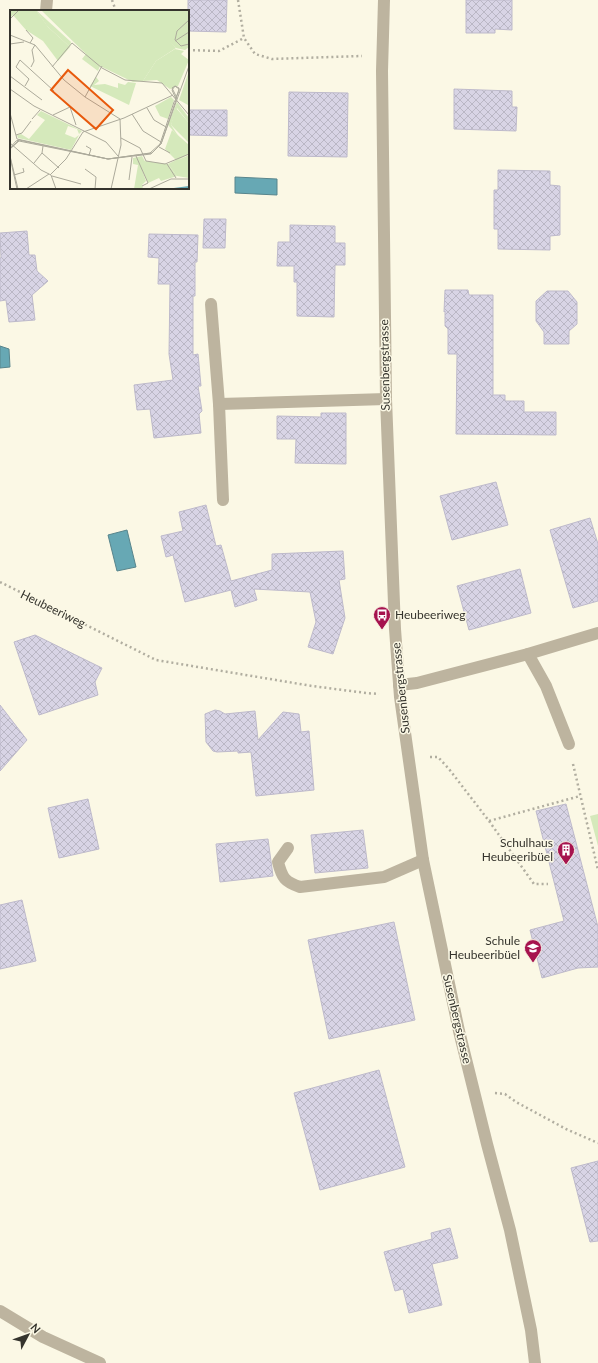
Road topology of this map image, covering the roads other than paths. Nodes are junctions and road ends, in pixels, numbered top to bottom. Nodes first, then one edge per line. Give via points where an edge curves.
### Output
1 (47, 0) edge
2 (384, 0) edge
3 (46, 10) edge
4 (211, 304) dead end
5 (386, 399) junction
6 (219, 404) junction
7 (223, 500) dead end
8 (598, 633) edge
9 (528, 654) junction
10 (400, 685) junction
11 (569, 744) road end
12 (288, 848) dead end
13 (423, 860) junction
14 (0, 1311) edge
15 (100, 1363) edge
16 (535, 1363) edge

1 - 3 street
2 - 5 street, Susenbergstrasse via 382,70
4 - 6 street
5 - 6 street
5 - 10 street, Susenbergstrasse via 395,629
6 - 7 street
8 - 9 street
9 - 10 street via 417,683
9 - 11 street via 546,686
10 - 13 street, Susenbergstrasse
12 - 13 street via 278,862 281,874 289,883 300,887 384,878
13 - 16 street, Susenbergstrasse via 459,1032 510,1230 531,1330
14 - 15 street via 43,1337

